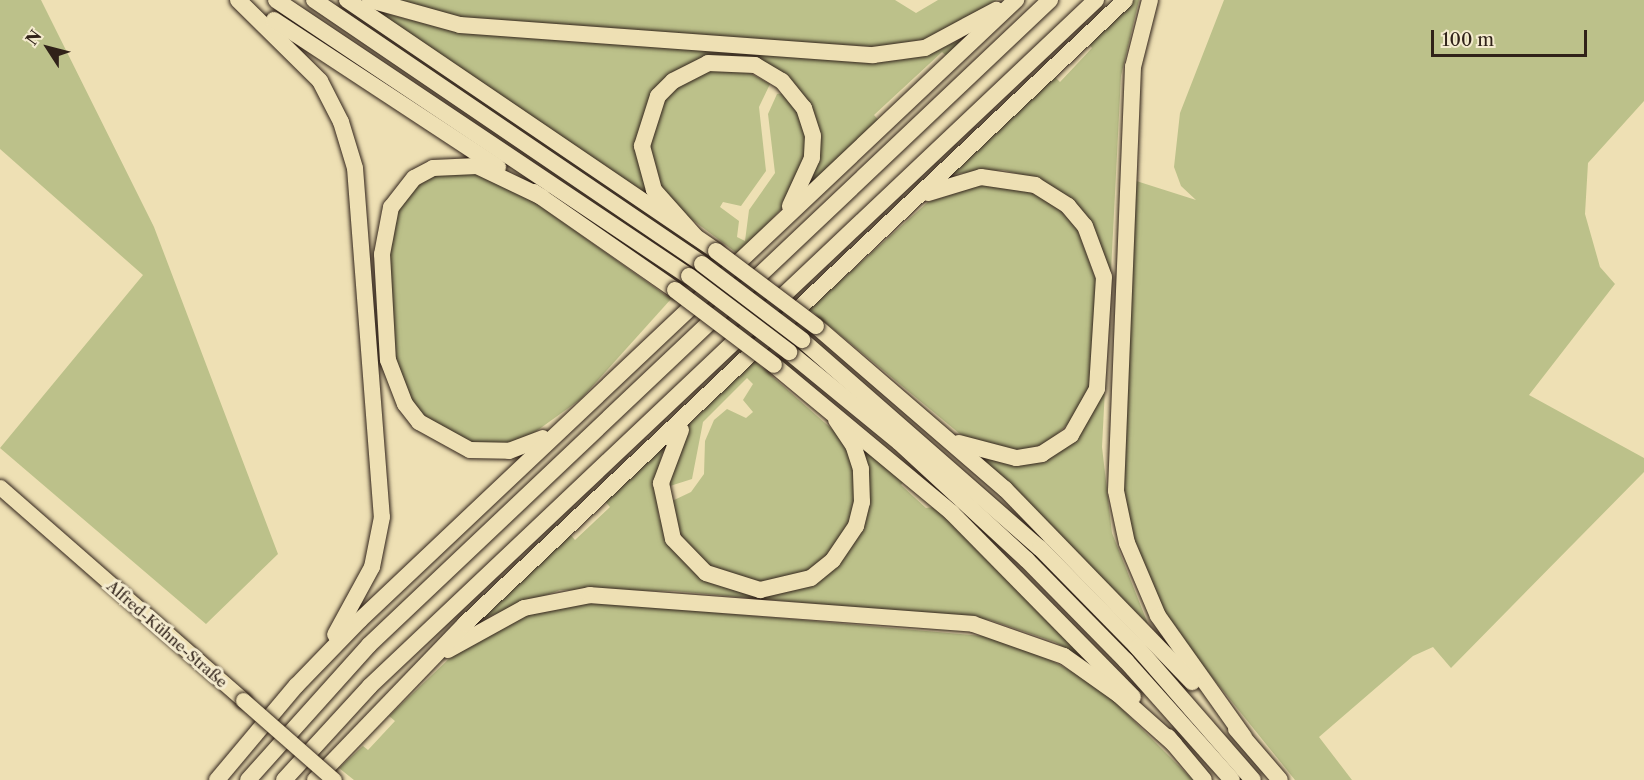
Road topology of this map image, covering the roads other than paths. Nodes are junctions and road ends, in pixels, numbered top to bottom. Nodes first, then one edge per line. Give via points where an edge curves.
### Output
1 (238, 0) edge
2 (243, 0) edge
3 (276, 0) edge
4 (314, 0) edge
5 (347, 0) edge
6 (370, 0) edge
7 (1009, 0) edge
8 (1016, 0) edge
9 (1050, 0) edge
10 (1096, 0) edge
11 (1125, 0) edge
12 (1150, 0) edge
13 (921, 195) junction
14 (542, 197) junction
15 (695, 236) junction
16 (727, 272) junction
17 (751, 357) junction
18 (818, 399) junction
19 (580, 410) junction
20 (952, 440) junction
21 (0, 487) edge
22 (420, 668) junction
23 (296, 686) junction
24 (1244, 737) junction
25 (1174, 744) junction
26 (217, 780) edge
27 (248, 780) edge
28 (284, 780) edge
29 (315, 780) edge
30 (334, 780) edge
31 (1204, 780) edge
32 (1232, 780) edge
33 (1253, 780) edge
34 (1280, 780) edge

1 - 23 highway via 305,61 338,114 355,168 382,517 372,567 355,605
2 - 14 highway
3 - 32 highway, bridge via 689,276 789,351 899,442 1027,560 1126,660
4 - 33 highway, bridge via 702,264 802,340 1040,548 1137,647
5 - 15 highway
6 - 7 highway via 417,16 491,28 873,55 943,41
8 - 16 highway
9 - 27 highway via 369,645
10 - 28 highway via 370,686
11 - 13 highway
12 - 24 highway via 1133,67 1115,442 1121,522 1158,615
13 - 17 highway
13 - 20 highway via 981,177 1016,179 1068,206 1097,249 1105,296 1100,369 1090,407 1056,447 1029,457 1005,457
14 - 18 highway, bridge via 675,290
14 - 19 highway via 477,166 454,164 414,178 389,214 382,254 388,360 405,404 419,422 462,447 509,451 544,438
15 - 16 highway via 656,194 643,159 644,129 658,96 673,81 708,63 740,62 770,73 796,96 813,136 807,178 788,209
15 - 20 highway, bridge via 816,326
16 - 19 highway
17 - 18 highway via 688,421 666,460 663,508 673,539 688,558 716,579 747,589 778,589 811,578 833,560 856,526 863,489 859,460 848,436
17 - 22 highway
18 - 25 highway via 1014,572 1108,667
19 - 23 highway
20 - 24 highway via 1135,619
21 - 30 main road, Alfred-Kühne-Straße, bridge
22 - 25 highway via 504,616 590,596 973,624 1050,649 1119,695
22 - 29 highway
23 - 26 highway
24 - 34 highway
25 - 31 highway

